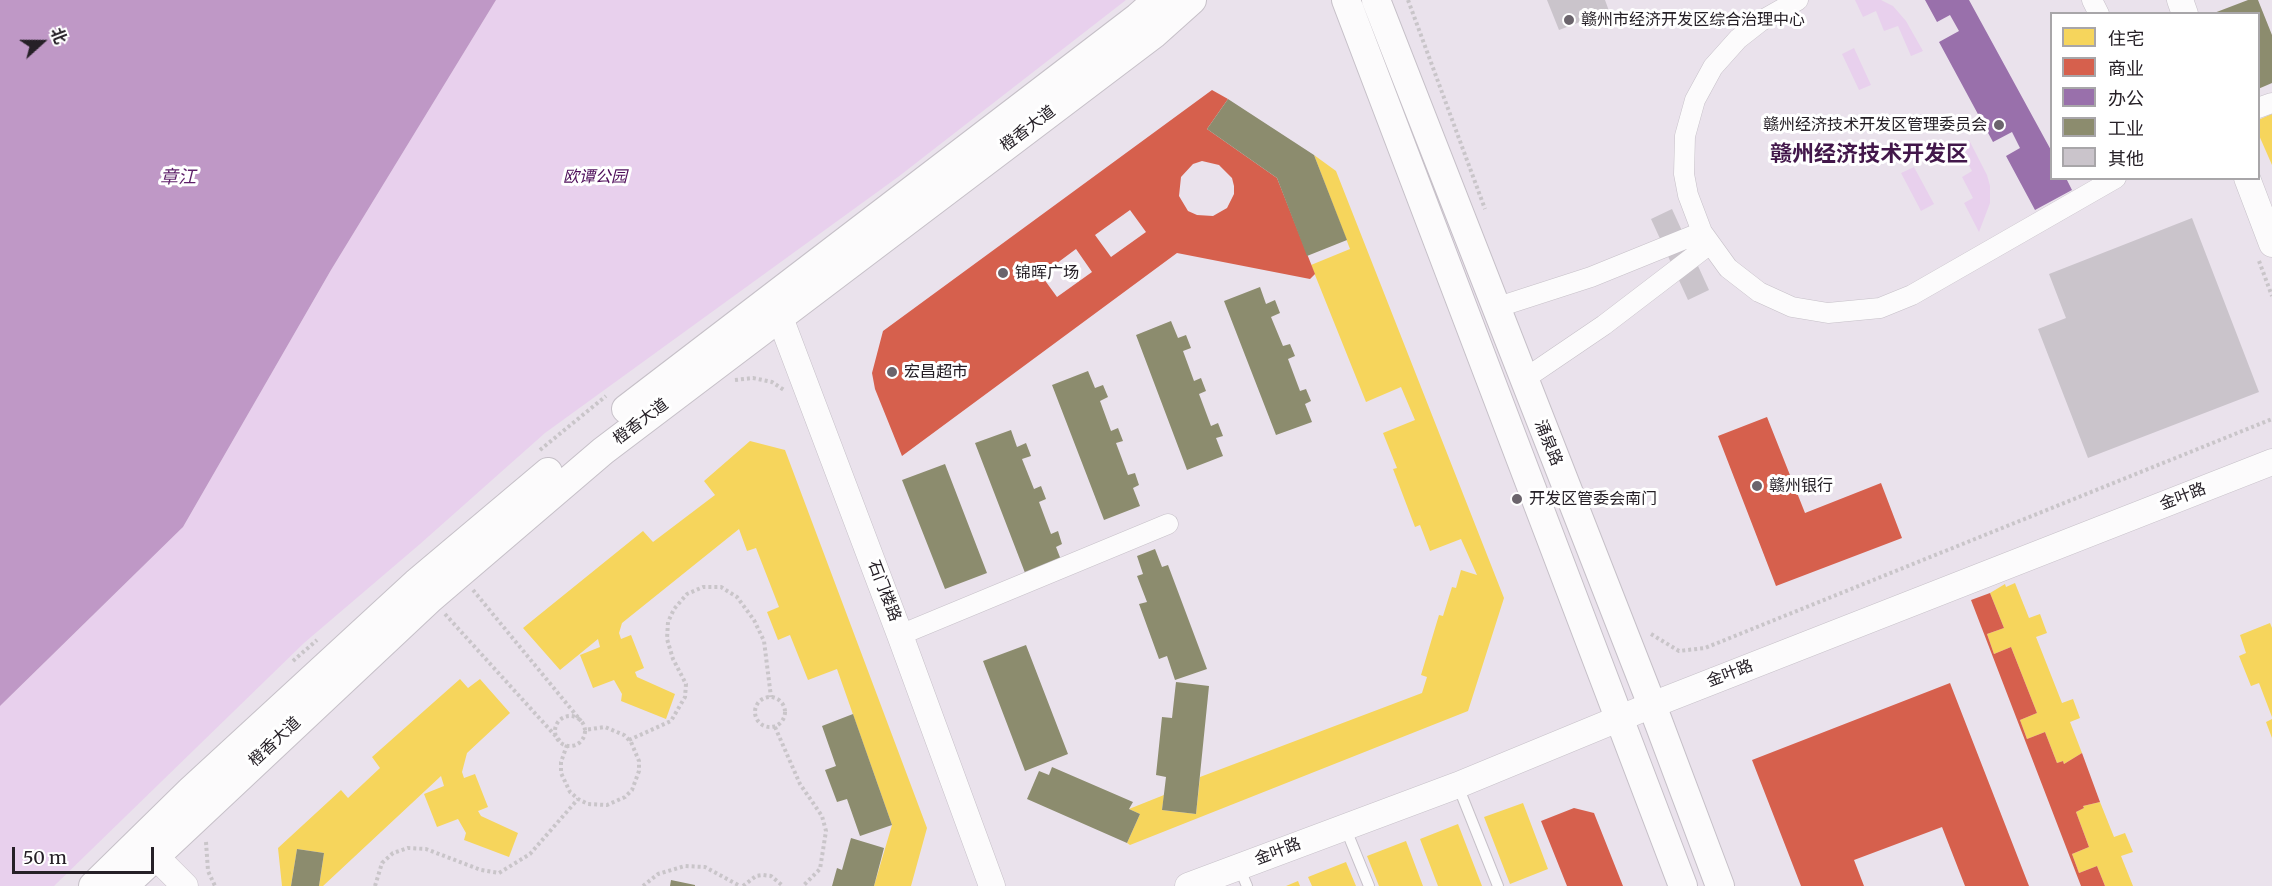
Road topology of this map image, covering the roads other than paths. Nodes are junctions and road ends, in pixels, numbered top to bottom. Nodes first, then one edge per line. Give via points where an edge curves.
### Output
1 (1157, 0) edge
2 (1192, 0) edge
3 (1346, 0) edge
4 (1376, 0) edge
5 (1798, 0) edge
6 (2113, 180) edge
7 (2248, 180) edge
8 (1706, 238) junction
9 (2272, 244) edge
10 (776, 307) junction
11 (1495, 308) junction
12 (1523, 380) junction
13 (2272, 462) edge
14 (1168, 524) dead end
15 (900, 635) junction
16 (1652, 705) junction
17 (1619, 719) junction
18 (1458, 785) junction
19 (1345, 827) junction
20 (147, 848) junction
21 (1243, 876) edge
22 (93, 886) edge
23 (124, 886) edge
24 (185, 886) edge
25 (992, 886) edge
26 (1188, 886) edge
27 (1369, 886) edge
28 (1498, 886) edge
29 (1683, 886) edge
30 (1720, 886) edge

1 - 10 main road, 橙香大道
2 - 10 main road, 橙香大道 via 1145,41
3 - 17 main road, 涌泉路
4 - 11 main road, 涌泉路
5 - 8 street via 1761,21 1725,52 1695,100 1685,136 1684,174 1688,195
6 - 8 street via 1897,303 1863,312 1828,313 1775,300 1728,268
7 - 9 street
8 - 11 street
8 - 12 street via 1604,325
10 - 15 street, 石门楼路
10 - 20 main road, 橙香大道 via 603,451 468,584
10 - 20 main road, 橙香大道 via 592,435 416,583
11 - 12 main road, 涌泉路
12 - 16 main road, 涌泉路
13 - 16 street, 金叶路
14 - 15 street
15 - 25 street, 石门楼路
16 - 17 street, 金叶路
16 - 30 main road, 涌泉路
17 - 18 street, 金叶路
17 - 29 main road, 涌泉路
18 - 19 street, 金叶路
18 - 28 lane
19 - 21 street, 金叶路
19 - 27 lane
20 - 22 main road, 橙香大道
20 - 23 main road, 橙香大道
20 - 24 street
21 - 26 street, 金叶路

